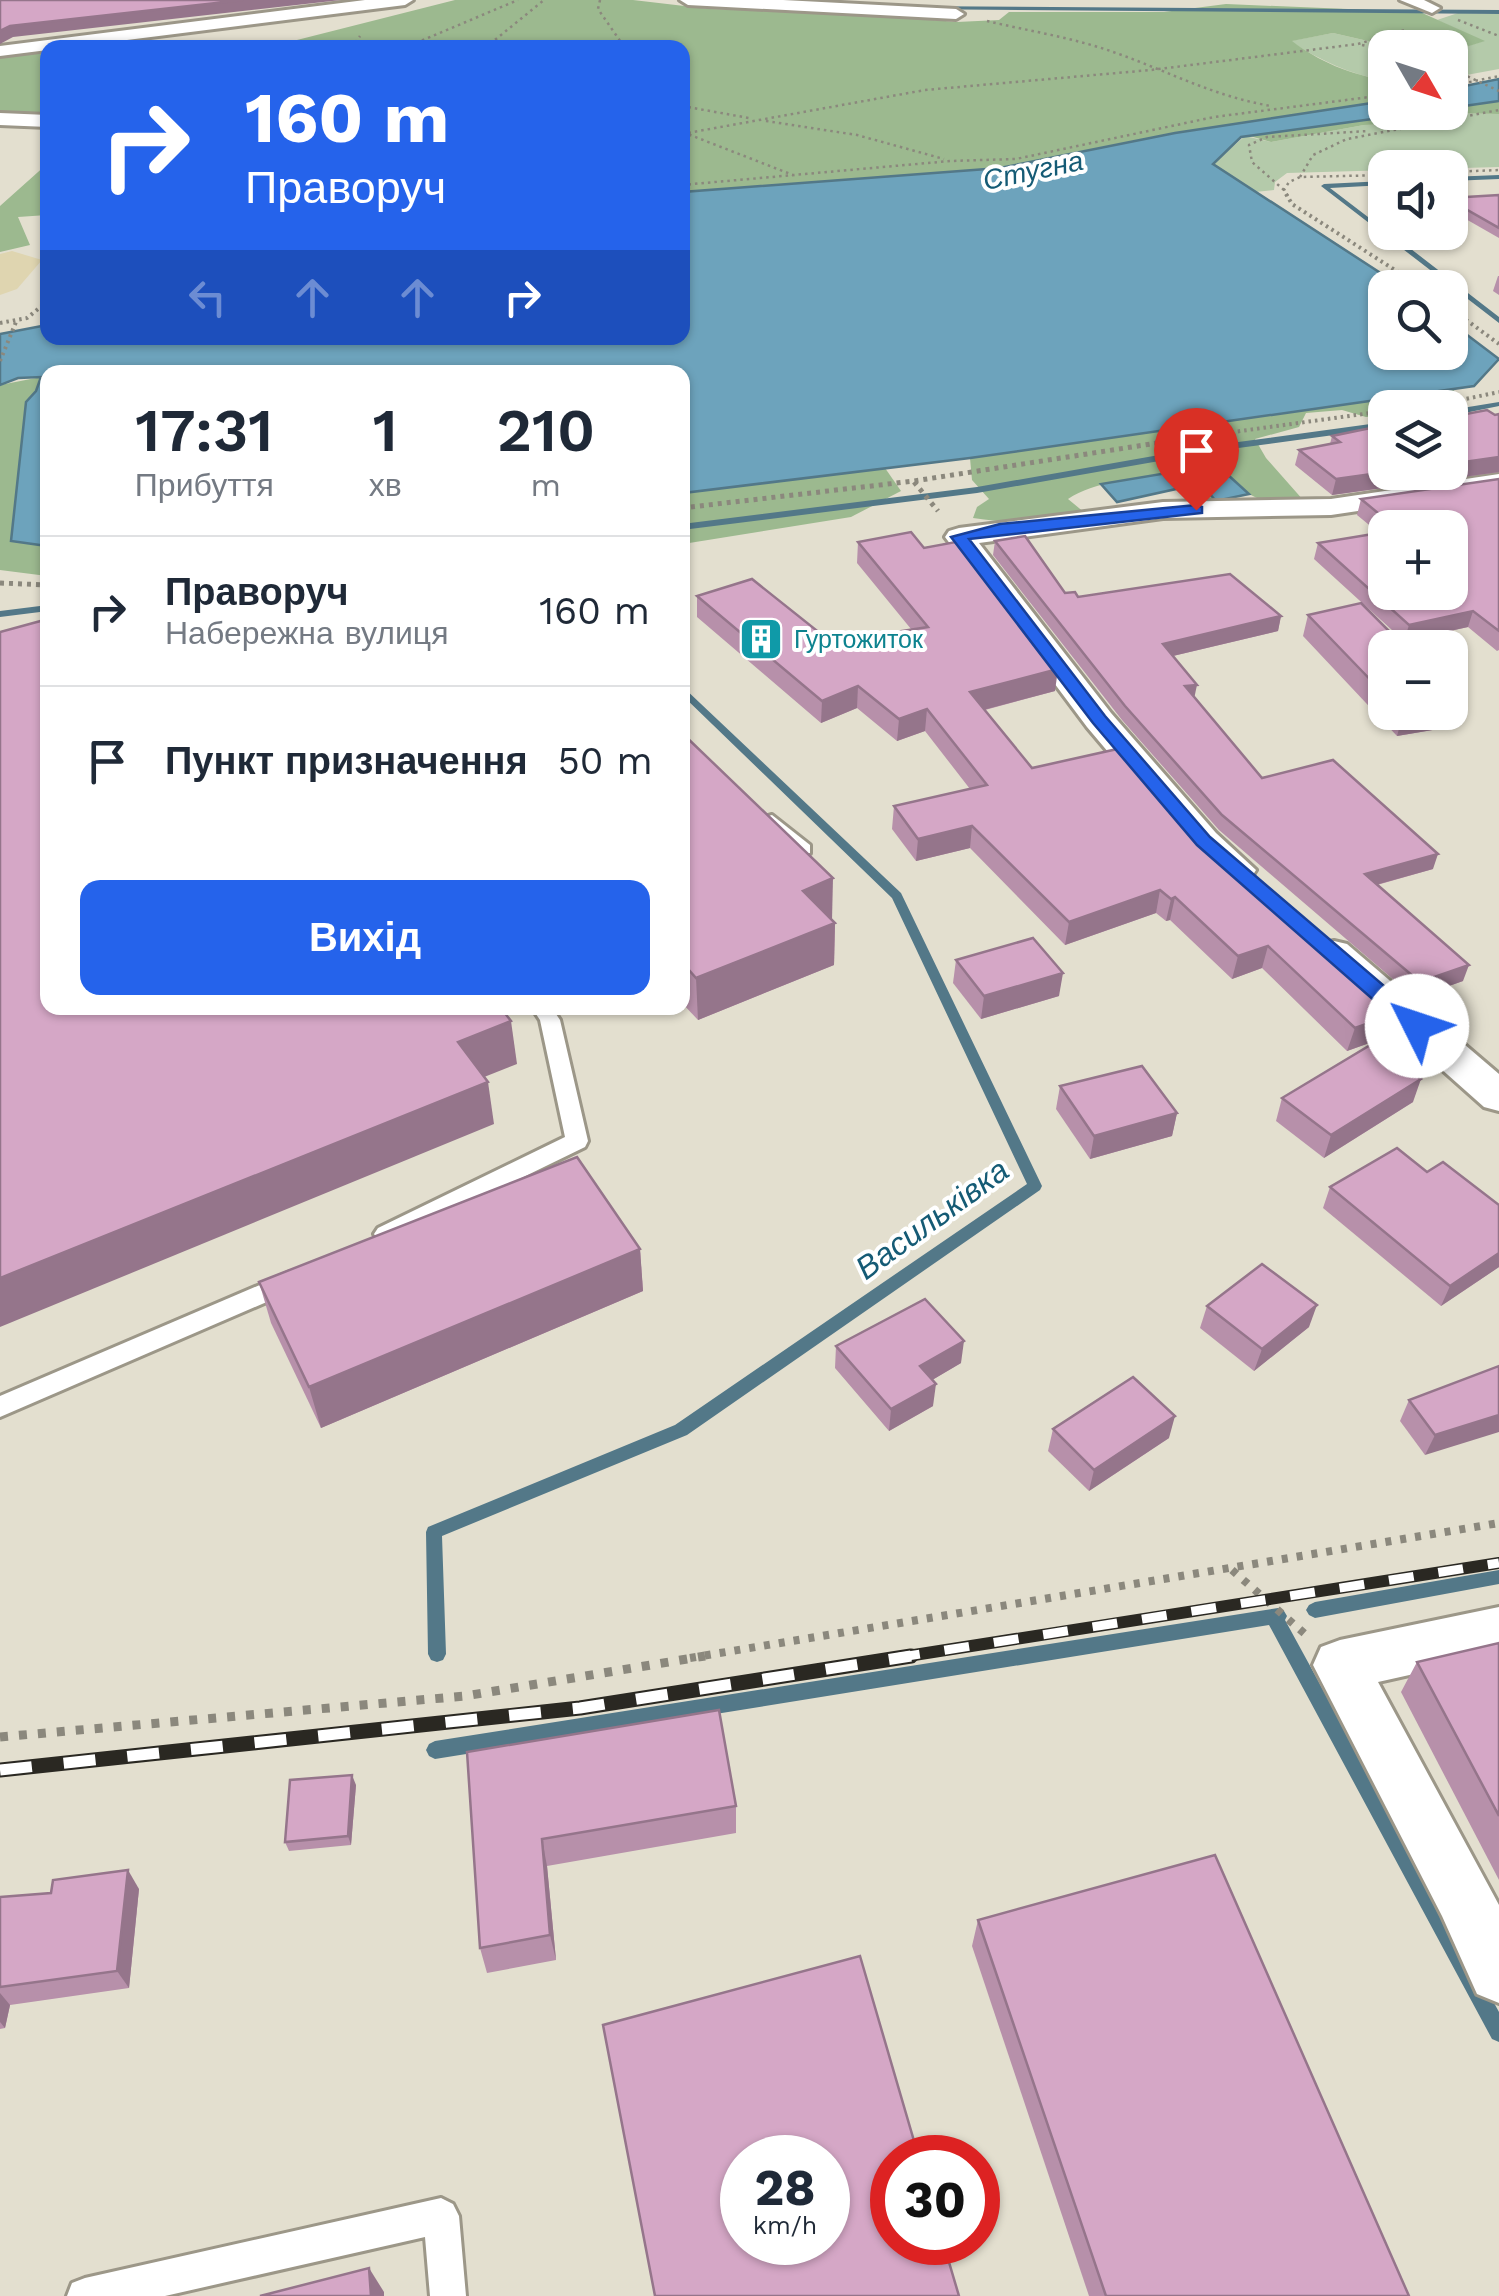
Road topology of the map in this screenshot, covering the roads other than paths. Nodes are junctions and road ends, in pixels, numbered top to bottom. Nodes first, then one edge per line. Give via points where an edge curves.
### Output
1 (405, 0) edge
2 (688, 0) edge
3 (1408, 0) edge
4 (1432, 8) dead end
5 (956, 14) road end
6 (87, 40) edge
7 (40, 46) edge
8 (0, 51) edge
9 (0, 119) edge
10 (40, 121) edge
11 (1499, 482) edge
12 (763, 812) edge
13 (803, 849) edge
14 (1264, 892) edge
15 (1309, 931) edge
16 (547, 1015) edge
17 (1499, 1097) edge
18 (367, 1244) edge
19 (314, 1269) edge
20 (0, 1407) edge
21 (1499, 1631) edge
22 (1499, 1972) edge
23 (84, 2296) edge
24 (448, 2296) edge

1 - 6 street
2 - 5 street
3 - 4 street
7 - 8 street
9 - 10 street
11 - 14 street via 1331,507 1163,510 959,537 1203,841
12 - 13 lane
15 - 17 street
16 - 18 lane via 577,1141
19 - 20 lane
21 - 22 street via 1340,1665
23 - 24 lane via 441,2216

